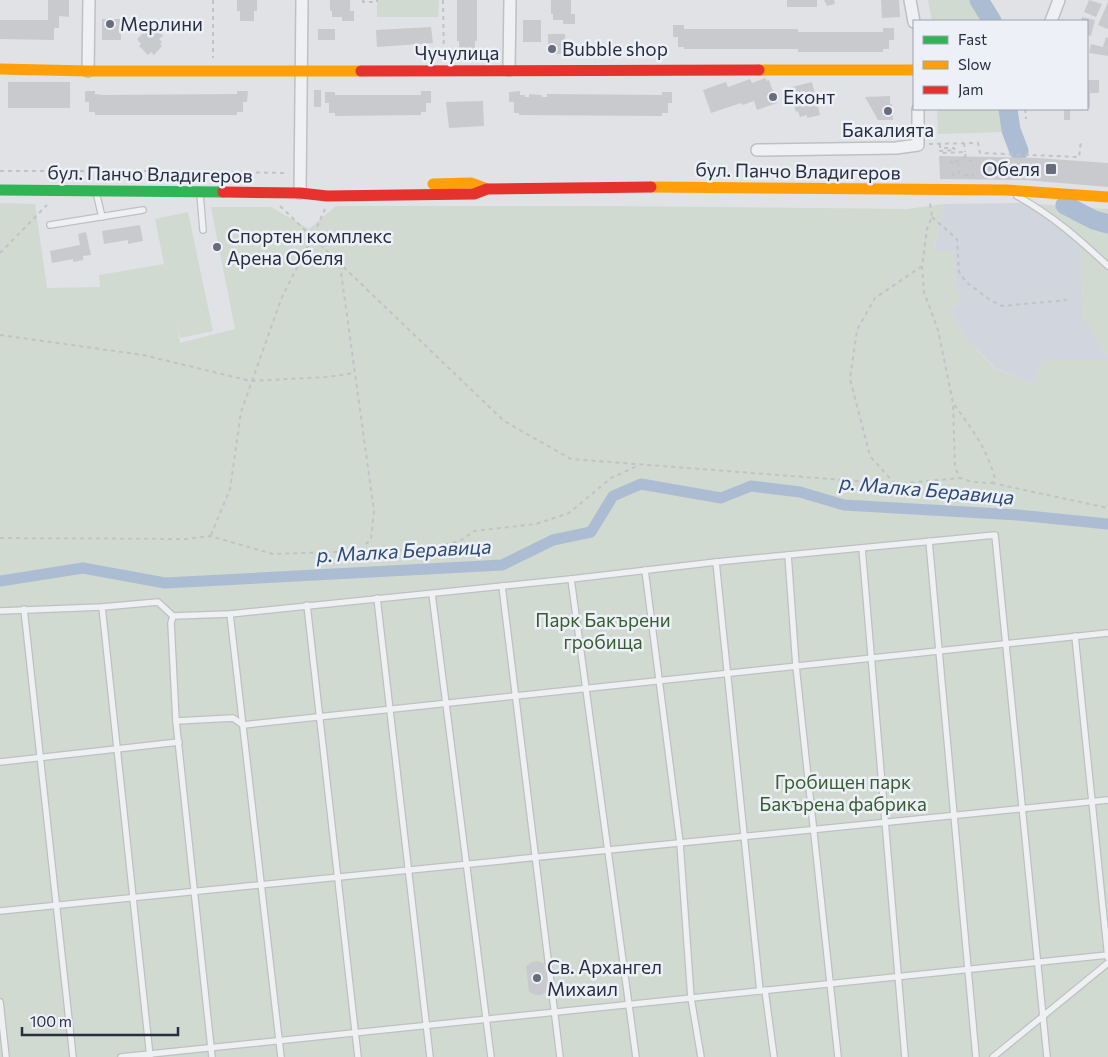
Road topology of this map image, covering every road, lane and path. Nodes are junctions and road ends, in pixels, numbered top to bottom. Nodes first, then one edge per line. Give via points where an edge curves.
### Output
1 (89, 0) edge
2 (213, 0) edge
3 (302, 0) edge
4 (363, 0) edge
5 (377, 0) edge
6 (443, 0) edge
7 (510, 0) edge
8 (910, 0) edge
9 (1058, 0) edge
10 (914, 20) edge
11 (1051, 20) edge
12 (0, 69) edge
13 (302, 70) junction
14 (444, 70) junction
15 (509, 70) junction
16 (913, 70) edge
17 (88, 71) junction
18 (213, 71) junction
19 (918, 110) edge
20 (1024, 110) edge
21 (1026, 119) dead end
22 (1081, 141) dead end
23 (964, 143) junction
24 (940, 144) junction
25 (918, 145) junction
26 (757, 150) dead end
27 (965, 152) junction
28 (965, 156) junction
29 (972, 161) dead end
30 (0, 171) edge
31 (284, 174) dead end
32 (974, 175) dead end
33 (0, 190) edge
34 (927, 190) junction
35 (1006, 190) junction
36 (96, 191) junction
37 (199, 192) junction
38 (300, 193) junction
39 (1106, 197) edge
40 (53, 199) dead end
41 (275, 202) dead end
42 (328, 202) dead end
43 (143, 210) dead end
44 (102, 217) junction
45 (932, 217) junction
46 (50, 225) dead end
47 (203, 230) dead end
48 (312, 238) junction
49 (0, 253) edge
50 (339, 263) junction
51 (922, 266) junction
52 (1108, 266) edge
53 (1067, 300) dead end
54 (0, 335) edge
55 (355, 373) junction
56 (251, 381) junction
57 (954, 402) junction
58 (640, 464) junction
59 (960, 478) junction
60 (992, 483) junction
61 (895, 484) junction
62 (1108, 508) edge
63 (210, 536) junction
64 (0, 538) edge
65 (929, 541) junction
66 (862, 548) junction
67 (358, 552) junction
68 (788, 555) junction
69 (716, 562) junction
70 (645, 570) junction
71 (571, 579) junction
72 (502, 586) junction
73 (432, 594) junction
74 (377, 598) junction
75 (307, 605) junction
76 (102, 607) junction
77 (24, 609) junction
78 (0, 611) edge
79 (230, 614) junction
80 (173, 616) junction
81 (1108, 633) edge
82 (1075, 636) junction
83 (1006, 644) junction
84 (939, 651) junction
85 (871, 658) junction
86 (796, 666) junction
87 (728, 673) junction
88 (659, 680) junction
89 (586, 688) junction
90 (515, 696) junction
91 (446, 703) junction
92 (390, 709) junction
93 (320, 716) junction
94 (176, 721) junction
95 (243, 725) junction
96 (179, 742) junction
97 (117, 749) junction
98 (40, 758) junction
99 (0, 762) edge
100 (1108, 800) edge
101 (1093, 801) junction
102 (1022, 808) junction
103 (954, 815) junction
104 (885, 822) junction
105 (813, 829) junction
106 (744, 836) junction
107 (680, 843) junction
108 (608, 850) junction
109 (536, 857) junction
110 (466, 864) junction
111 (408, 870) junction
112 (338, 877) junction
113 (262, 884) junction
114 (194, 891) junction
115 (133, 897) junction
116 (56, 905) junction
117 (0, 911) edge
118 (1108, 956) edge
119 (1036, 962) junction
120 (1108, 963) edge
121 (968, 969) junction
122 (898, 976) junction
123 (830, 984) junction
124 (763, 991) junction
125 (691, 998) junction
126 (0, 1002) edge
127 (628, 1004) junction
128 (555, 1012) junction
129 (1043, 1016) junction
130 (486, 1019) junction
131 (426, 1025) junction
132 (355, 1033) junction
133 (280, 1040) junction
134 (211, 1048) junction
135 (150, 1056) edge
136 (6, 1057) edge
137 (73, 1057) edge
138 (120, 1057) edge
139 (212, 1057) edge
140 (281, 1057) edge
141 (358, 1057) edge
142 (430, 1057) edge
143 (491, 1057) edge
144 (560, 1057) edge
145 (636, 1057) edge
146 (701, 1057) edge
147 (774, 1057) edge
148 (838, 1057) edge
149 (906, 1057) edge
150 (976, 1057) edge
151 (993, 1057) edge
152 (1047, 1057) edge

1 - 17 street
2 - 18 path
3 - 13 street
4 - 5 path
6 - 14 path
7 - 15 street
8 - 10 street
9 - 11 street
12 - 17 street, Чучулица
13 - 14 street, Чучулица
13 - 18 street, Чучулица
13 - 38 street
14 - 15 street, Чучулица
15 - 16 street, Чучулица
17 - 18 street, Чучулица
19 - 25 street
20 - 21 path
22 - 23 path via 1079,157 980,153 978,143
23 - 24 path
23 - 27 path
24 - 25 path
24 - 27 path via 940,148 954,148 940,153
25 - 26 street
27 - 28 path
28 - 29 path
28 - 32 path via 951,161 958,163 959,174 953,176
30 - 31 path
33 - 36 street, бул. Панчо Владигеров
34 - 35 street, бул. Панчо Владигеров
34 - 38 street, бул. Панчо Владигеров via 642,187 487,190 474,194 327,196
34 - 45 path
35 - 39 street, бул. Панчо Владигеров
35 - 52 lane via 1043,210
36 - 37 street, бул. Панчо Владигеров
36 - 44 lane
37 - 38 street, бул. Панчо Владигеров
37 - 47 lane
40 - 49 path
41 - 48 path
42 - 48 path
43 - 44 lane
44 - 46 lane
45 - 51 path
45 - 53 path via 957,239 959,272 966,282 990,300 1002,306
48 - 50 path
48 - 56 path via 282,297
50 - 55 path
50 - 58 path via 504,421 572,459
51 - 57 path via 924,292 938,330
51 - 61 path via 875,298 857,330 850,379 870,456
54 - 56 path via 143,355
55 - 56 path
55 - 67 path via 374,511 371,539
56 - 63 path via 241,412 230,489
57 - 59 path via 956,468
57 - 60 path via 976,433 993,469 996,479
58 - 61 path
58 - 67 path via 611,478 569,514 536,524 474,530 460,541 429,549
59 - 60 path
59 - 61 path
60 - 62 path
63 - 64 path via 185,539
63 - 67 path via 273,554
65 - 66 lane
65 - 83 lane via 995,535
65 - 84 lane
66 - 68 lane
66 - 85 lane
68 - 69 lane
68 - 86 lane
69 - 70 lane
69 - 87 lane
70 - 71 lane
70 - 88 lane
71 - 72 lane
71 - 89 lane
72 - 73 lane
72 - 90 lane
73 - 74 lane
73 - 91 lane
74 - 75 lane
74 - 92 lane
75 - 79 lane
75 - 93 lane
76 - 77 lane
76 - 80 lane via 158,602
76 - 97 lane
77 - 78 lane
77 - 98 lane
79 - 80 lane
79 - 95 lane
80 - 94 lane
81 - 82 lane
82 - 83 lane
82 - 101 lane
83 - 84 lane
83 - 102 lane
84 - 85 lane
84 - 103 lane
85 - 86 lane
85 - 104 lane
86 - 87 lane
86 - 105 lane
87 - 88 lane
87 - 106 lane
88 - 89 lane
88 - 107 lane
89 - 90 lane
89 - 108 lane
90 - 91 lane
90 - 109 lane
91 - 92 lane
91 - 110 lane
92 - 93 lane
92 - 111 lane
93 - 95 lane
93 - 112 lane
94 - 95 lane via 233,718
94 - 96 lane
95 - 113 lane
96 - 97 lane
96 - 114 lane
97 - 98 lane
97 - 115 lane
98 - 99 lane
98 - 116 lane
100 - 101 lane
101 - 102 lane
101 - 118 lane
102 - 103 lane
102 - 119 lane
103 - 104 lane
103 - 121 lane
104 - 105 lane
104 - 122 lane
105 - 106 lane
105 - 123 lane
106 - 107 lane
106 - 124 lane
107 - 108 lane
107 - 125 lane
108 - 109 lane
108 - 127 lane
109 - 110 lane
109 - 128 lane
110 - 111 lane
110 - 130 lane
111 - 112 lane
111 - 131 lane
112 - 113 lane
112 - 132 lane
113 - 114 lane
113 - 133 lane
114 - 115 lane
114 - 134 lane
115 - 116 lane
115 - 135 lane
116 - 117 lane
116 - 137 lane
118 - 119 lane
119 - 121 lane
119 - 129 lane
120 - 129 lane
121 - 122 lane
121 - 150 lane
122 - 123 lane
122 - 149 lane
123 - 124 lane
123 - 148 lane
124 - 125 lane
124 - 147 lane
125 - 127 lane
125 - 146 lane
126 - 136 lane
127 - 128 lane
127 - 145 lane
128 - 130 lane
128 - 144 lane
129 - 151 lane
129 - 152 lane
130 - 131 lane
130 - 143 lane
131 - 132 lane
131 - 142 lane
132 - 133 lane
132 - 141 lane
133 - 134 lane
133 - 140 lane
134 - 135 lane
134 - 139 lane
135 - 138 lane

